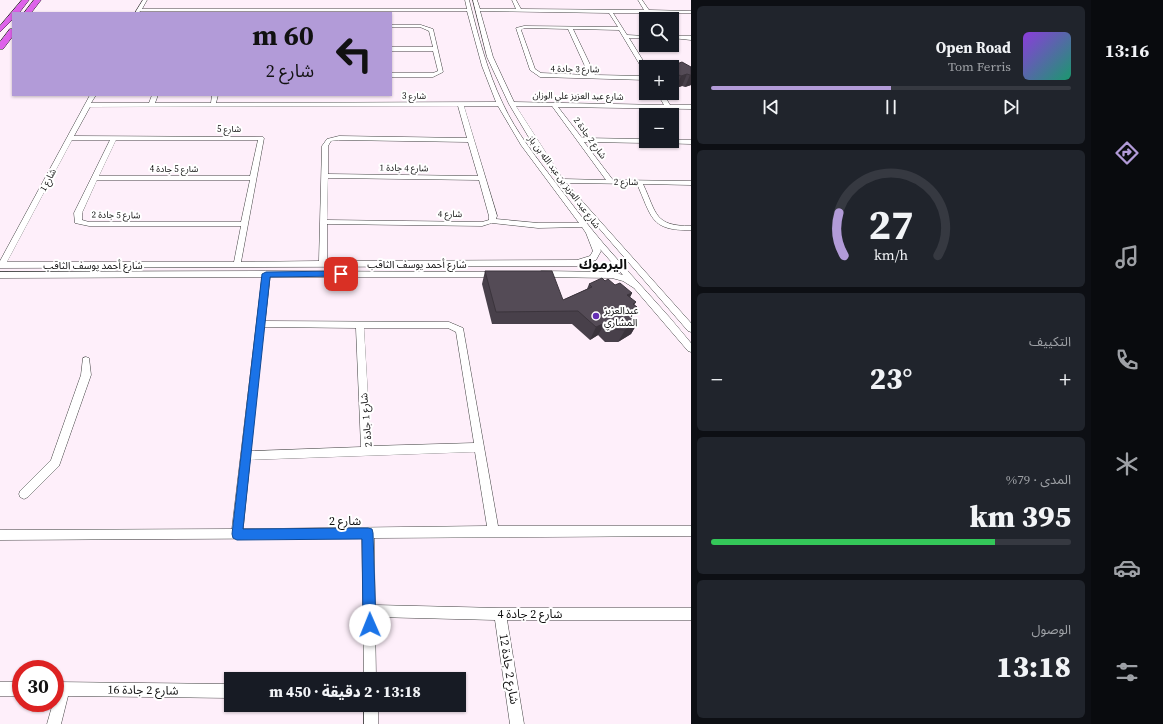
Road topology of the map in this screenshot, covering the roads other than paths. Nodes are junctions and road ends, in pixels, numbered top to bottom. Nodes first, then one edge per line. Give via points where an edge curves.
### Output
1 (20, 0) edge
2 (26, 0) edge
3 (38, 0) edge
4 (41, 0) edge
5 (145, 0) edge
6 (467, 0) edge
7 (475, 0) edge
8 (514, 0) edge
9 (640, 0) edge
10 (30, 10) edge
11 (469, 10) junction
12 (477, 10) junction
13 (519, 10) junction
14 (610, 11) junction
15 (14, 12) edge
16 (15, 12) edge
17 (138, 12) edge
18 (190, 12) edge
19 (238, 12) edge
20 (339, 12) edge
21 (648, 12) joint
22 (679, 12) edge
23 (691, 12) edge
24 (12, 15) edge
25 (392, 26) edge
26 (570, 28) junction
27 (620, 29) junction
28 (0, 30) edge
29 (12, 32) edge
30 (625, 36) junction
31 (639, 37) edge
32 (679, 37) edge
33 (691, 38) edge
34 (478, 45) junction
35 (0, 47) edge
36 (392, 49) edge
37 (436, 49) junction
38 (490, 56) junction
39 (482, 59) junction
40 (640, 60) edge
41 (497, 73) junction
42 (392, 75) edge
43 (593, 77) junction
44 (639, 78) edge
45 (92, 96) edge
46 (155, 96) edge
47 (215, 96) edge
48 (337, 96) edge
49 (664, 100) edge
50 (500, 104) junction
51 (512, 104) junction
52 (88, 105) junction
53 (151, 105) junction
54 (213, 105) junction
55 (337, 105) junction
56 (461, 105) junction
57 (554, 105) junction
58 (668, 107) junction
59 (691, 107) edge
60 (517, 134) junction
61 (70, 138) junction
62 (114, 138) junction
63 (472, 140) junction
64 (580, 140) junction
65 (639, 141) edge
66 (679, 142) edge
67 (691, 142) edge
68 (541, 150) junction
69 (532, 155) junction
70 (556, 173) junction
71 (325, 176) junction
72 (94, 178) junction
73 (253, 178) junction
74 (483, 178) junction
75 (561, 181) junction
76 (610, 181) junction
77 (639, 182) junction
78 (691, 183) edge
79 (492, 221) junction
80 (323, 222) junction
81 (245, 224) junction
82 (586, 228) junction
83 (691, 228) edge
84 (568, 263) junction
85 (216, 264) junction
86 (237, 264) junction
87 (323, 264) junction
88 (1, 265) edge
89 (266, 274) junction
90 (507, 274) edge
91 (0, 275) edge
92 (178, 275) junction
93 (639, 287) junction
94 (261, 324) junction
95 (360, 326) junction
96 (691, 329) edge
97 (691, 349) edge
98 (86, 360) dead end
99 (479, 447) junction
100 (366, 451) junction
101 (246, 456) junction
102 (24, 494) dead end
103 (493, 531) junction
104 (691, 531) edge
105 (368, 533) junction
106 (0, 534) edge
107 (237, 534) junction
108 (369, 611) junction
109 (500, 614) junction
110 (691, 614) edge
111 (370, 672) edge
112 (0, 689) edge
113 (12, 689) edge
114 (64, 689) edge
115 (224, 691) edge
116 (56, 712) edge
117 (371, 712) edge
118 (54, 724) edge
119 (371, 724) edge
120 (517, 724) edge

1 - 15 highway
2 - 16 highway
3 - 10 highway
4 - 10 highway
5 - 17 street
6 - 11 street, شارع عبد العزيز بن عبد الله بن باز
7 - 12 street, شارع عبد العزيز بن عبد الله بن باز
8 - 13 street
9 - 21 street
11 - 20 street via 437,8
11 - 34 street, شارع عبد العزيز بن عبد الله بن باز
12 - 13 street
12 - 38 street, شارع عبد العزيز بن عبد الله بن باز
13 - 14 street
14 - 21 street
14 - 27 street
17 - 18 street
18 - 19 street
19 - 20 street
22 - 23 street
24 - 28 highway
25 - 37 street via 429,28 432,30
26 - 27 street, شارع 3 جادة 4
26 - 43 street
26 - 43 street, شارع 3 جادة 4 via 518,29 536,73 546,76
27 - 30 street
29 - 35 highway
30 - 31 street
30 - 40 street
32 - 33 street
34 - 38 street via 484,55
34 - 39 street, شارع عبد العزيز بن عبد الله بن باز
36 - 37 street
37 - 42 street via 441,71 439,73
38 - 41 street, شارع عبد العزيز بن عبد الله بن باز
39 - 41 street via 487,59 493,71
39 - 50 street, شارع عبد العزيز بن عبد الله بن باز
41 - 51 street, شارع عبد العزيز بن عبد الله بن باز
43 - 44 street, شارع 3 جادة 4
45 - 52 street, شارع 1
46 - 53 street
47 - 54 street
48 - 55 street
49 - 58 street
50 - 56 street, شارع 3
50 - 60 street, شارع عبد العزيز بن عبد الله بن باز
51 - 57 street, شارع عبد العزيز علي الوزان
51 - 68 street, شارع عبد العزيز بن عبد الله بن باز
52 - 53 street, شارع 3
52 - 61 street, شارع 1
53 - 54 street, شارع 3
54 - 55 street, شارع 3
55 - 56 street, شارع 3
56 - 63 street
57 - 58 street, شارع عبد العزيز علي الوزان
57 - 64 street, شارع 2 جادة 2
58 - 59 street, شارع عبد العزيز علي الوزان
60 - 68 street via 527,138 534,150
60 - 69 street, شارع عبد العزيز بن عبد الله بن باز
61 - 62 street, شارع 5
61 - 88 street, شارع 1
62 - 72 street, شارع 5 جادة 2
62 - 73 street, شارع 5 via 261,138
63 - 71 street via 329,140 325,146
63 - 74 street
64 - 65 street
64 - 76 street, شارع 2 جادة 2
66 - 67 street
68 - 70 street, شارع عبد العزيز بن عبد الله بن باز
69 - 70 street via 540,156 549,169
69 - 82 street, شارع عبد العزيز بن عبد الله بن باز
70 - 75 street, شارع عبد العزيز بن عبد الله بن باز
71 - 74 street, شارع 4 جادة 1
71 - 80 street
72 - 73 street, شارع 5 جادة 4
72 - 81 street, شارع 5 جادة 2 via 78,214 78,221 89,224
73 - 81 street, شارع 5
74 - 79 street via 493,216
75 - 76 street, شارع 2
75 - 96 street, شارع عبد العزيز بن عبد الله بن باز
76 - 77 street, شارع 2
77 - 78 street, شارع 2
77 - 83 street via 660,224 672,228
79 - 80 street, شارع 4 via 482,224
79 - 82 street, شارع 4
80 - 87 street
81 - 86 street, شارع 5
82 - 84 street, شارع أحمد يوسف الثاقب via 597,250 593,258
82 - 93 street, شارع عبد العزيز بن عبد الله بن باز
84 - 87 street, شارع أحمد يوسف الثاقب
84 - 93 street via 572,266 569,271 535,274 612,275 626,278
85 - 86 street, شارع أحمد يوسف الثاقب
85 - 88 street, شارع أحمد يوسف الثاقب
85 - 92 street via 207,268 184,268 177,272
86 - 87 street, شارع أحمد يوسف الثاقب
89 - 90 street, شارع أحمد يوسف الثاقب
89 - 92 street, شارع أحمد يوسف الثاقب
89 - 94 street
91 - 92 street, شارع أحمد يوسف الثاقب
93 - 97 street, شارع عبد العزيز بن عبد الله بن باز
94 - 95 street
94 - 101 street
95 - 99 street via 449,325 460,330
95 - 100 street, شارع 1 جادة 2
98 - 102 street via 86,375 55,463
99 - 100 street, شارع 1 جادة 2
99 - 103 street
100 - 101 street
101 - 107 street
103 - 104 street, شارع 2
103 - 105 street, شارع 2
105 - 107 street, شارع 2
105 - 108 street
106 - 107 street, شارع 2
108 - 109 street, شارع 2 جادة 4
108 - 111 street
109 - 110 street, شارع 2 جادة 4
109 - 120 street, شارع 2 جادة 12
112 - 113 street
114 - 115 street, شارع 2 جادة 16
116 - 118 street
117 - 119 street

